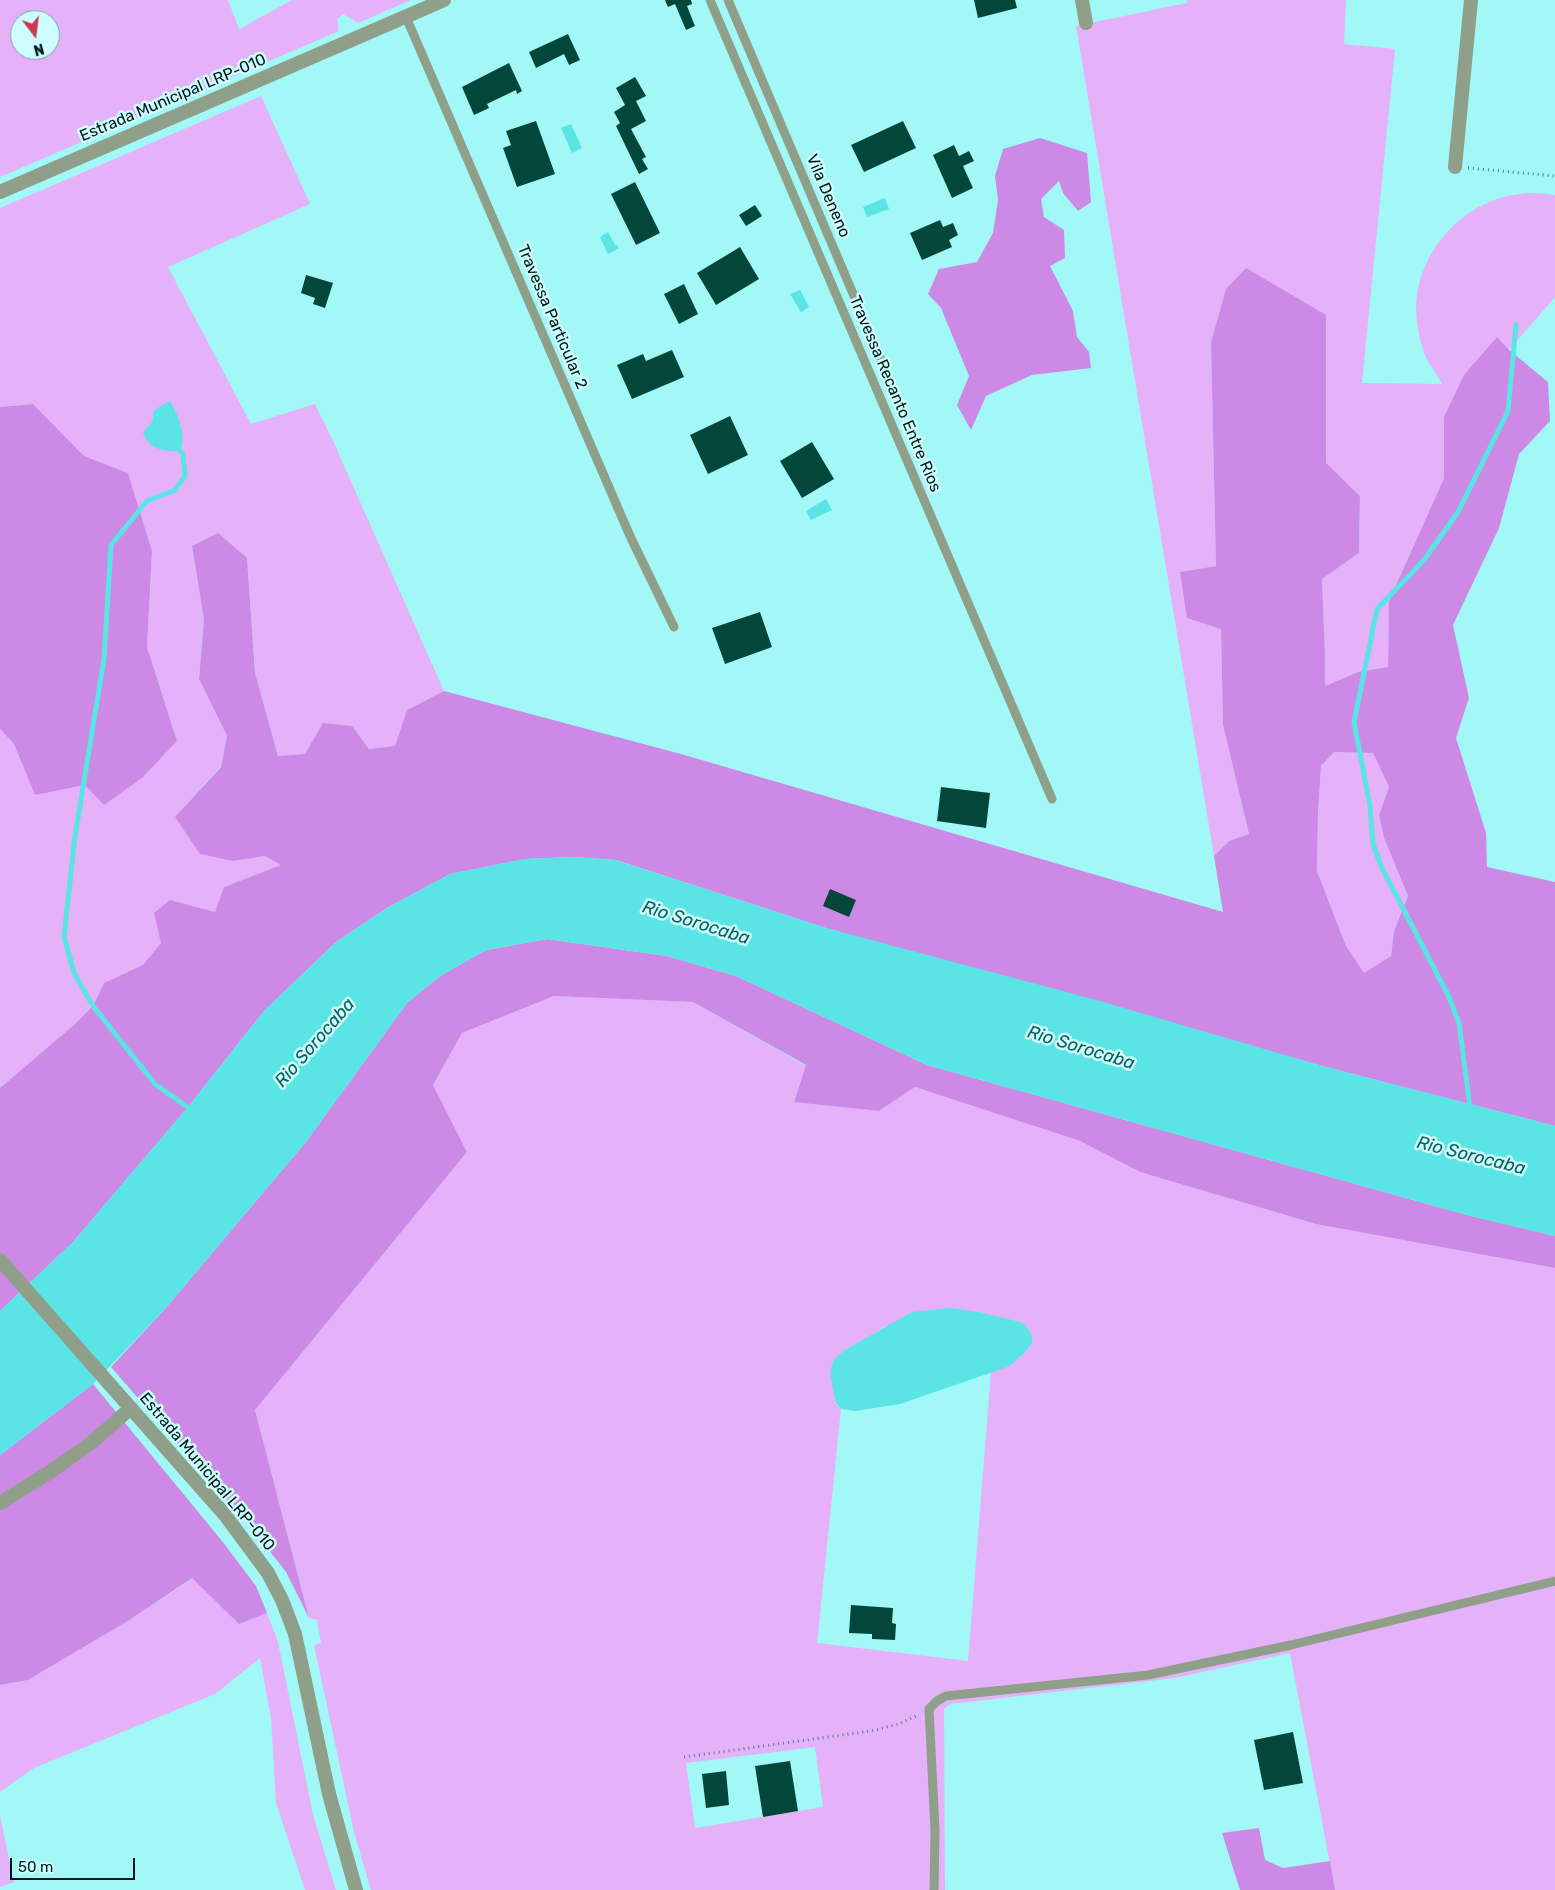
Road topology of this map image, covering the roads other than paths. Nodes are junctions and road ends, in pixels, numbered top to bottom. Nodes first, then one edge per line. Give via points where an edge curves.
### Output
1 (444, 0) edge
2 (710, 0) edge
3 (728, 0) edge
4 (1082, 0) edge
5 (1471, 0) edge
6 (406, 17) junction
7 (1086, 23) dead end
8 (1455, 167) road end
9 (0, 192) edge
10 (900, 404) dead end
11 (674, 627) dead end
12 (1052, 800) dead end
13 (5, 1265) edge
14 (131, 1408) junction
15 (0, 1503) edge
16 (1555, 1581) edge
17 (356, 1890) edge
18 (934, 1890) edge

1 - 6 street, Estrada Municipal LRP-010
2 - 12 lane, Travessa Recanto Entre Rios
3 - 10 lane, Vila Deneno
4 - 7 street
5 - 8 street
6 - 9 street, Estrada Municipal LRP-010
6 - 11 lane, Travessa Particular 2 via 630,536
13 - 14 street, Estrada Municipal LRP-010
14 - 15 street via 77,1453
14 - 17 street, Estrada Municipal LRP-010 via 225,1515 268,1573 282,1600 294,1634 329,1794
16 - 18 lane via 1170,1671 946,1696 930,1710

